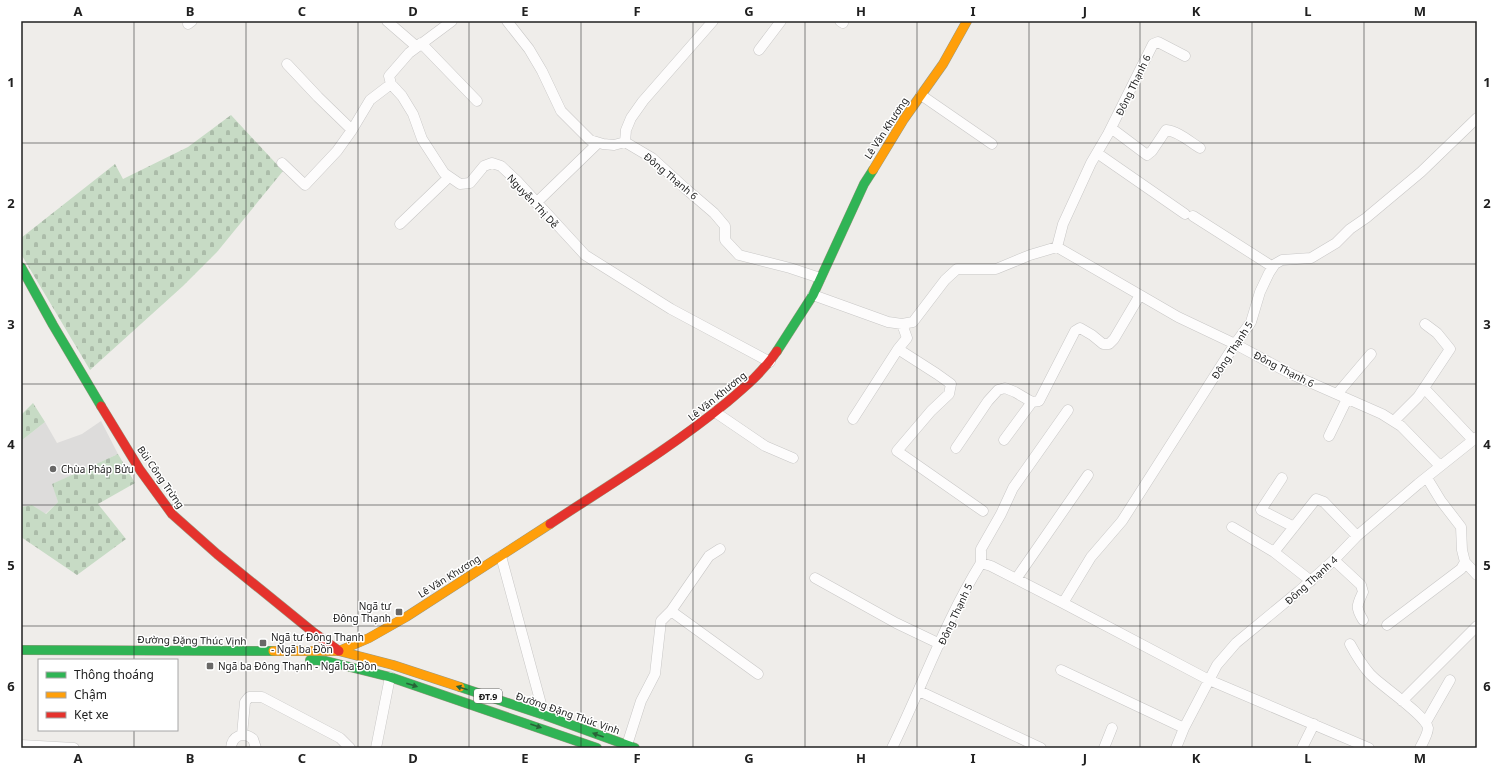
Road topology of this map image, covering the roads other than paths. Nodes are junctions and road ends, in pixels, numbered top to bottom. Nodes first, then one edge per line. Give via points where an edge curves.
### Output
1 (387, 21) edge
2 (452, 21) edge
3 (507, 21) edge
4 (713, 21) edge
5 (781, 21) edge
6 (967, 21) edge
7 (419, 45) junction
8 (759, 50) dead end
9 (1185, 56) dead end
10 (287, 64) dead end
11 (391, 84) junction
12 (921, 95) junction
13 (477, 102) dead end
14 (1477, 118) edge
15 (1111, 128) junction
16 (352, 130) junction
17 (625, 142) junction
18 (598, 143) junction
19 (992, 144) dead end
20 (1200, 148) dead end
21 (1097, 153) junction
22 (282, 163) dead end
23 (449, 177) junction
24 (536, 202) junction
25 (400, 224) dead end
26 (1057, 247) junction
27 (21, 267) edge
28 (1273, 267) junction
29 (820, 278) junction
30 (813, 295) junction
31 (1140, 295) junction
32 (902, 324) junction
33 (1425, 324) dead end
34 (1235, 344) junction
35 (898, 349) junction
36 (1370, 354) dead end
37 (770, 362) junction
38 (1424, 388) junction
39 (1338, 394) junction
40 (1347, 398) junction
41 (1032, 402) junction
42 (1068, 410) dead end
43 (715, 412) junction
44 (853, 419) dead end
45 (1394, 421) junction
46 (1329, 436) dead end
47 (1475, 438) edge
48 (1004, 440) dead end
49 (956, 448) dead end
50 (793, 458) dead end
51 (1440, 466) junction
52 (1088, 474) dead end
53 (1282, 478) dead end
54 (1427, 478) junction
55 (983, 511) dead end
56 (1232, 527) dead end
57 (1294, 527) junction
58 (1357, 536) junction
59 (720, 549) dead end
60 (1274, 552) junction
61 (502, 556) junction
62 (1334, 560) junction
63 (1465, 562) junction
64 (981, 563) junction
65 (1477, 575) edge
66 (815, 578) dead end
67 (1016, 580) junction
68 (1311, 581) junction
69 (1063, 603) junction
70 (671, 611) junction
71 (1363, 620) dead end
72 (1387, 625) dead end
73 (1477, 626) edge
74 (940, 644) junction
75 (1350, 644) dead end
76 (21, 650) edge
77 (339, 651) junction
78 (21, 656) edge
79 (334, 663) junction
80 (1061, 670) dead end
81 (758, 674) dead end
82 (390, 677) junction
83 (1209, 680) junction
84 (1450, 680) dead end
85 (919, 691) junction
86 (1402, 701) junction
87 (544, 715) junction
88 (1426, 722) junction
89 (1314, 724) junction
90 (1112, 728) dead end
91 (1184, 728) junction
92 (242, 735) junction
93 (21, 745) edge
94 (631, 746) edge
95 (74, 748) edge
96 (231, 748) edge
97 (256, 748) edge
98 (350, 748) edge
99 (376, 748) edge
100 (597, 748) edge
101 (892, 748) edge
102 (1041, 748) edge
103 (1104, 748) edge
104 (1176, 748) edge
105 (1302, 748) edge
106 (1369, 748) edge
107 (1420, 748) edge

1 - 7 street
2 - 7 street
3 - 18 street via 529,50 561,111 590,140
4 - 17 street via 643,101 631,118
5 - 8 street
6 - 12 main road, Lê Văn Khương via 943,64
7 - 11 street via 408,53 389,76
7 - 13 street
9 - 15 street, Đông Thạnh 6 via 1158,42 1153,44
10 - 16 street
11 - 16 street via 370,100
11 - 23 street via 402,96 413,114 422,139
12 - 19 street
12 - 29 main road, Lê Văn Khương via 864,184
14 - 28 street via 1421,172 1336,243 1311,258 1282,260
15 - 20 street via 1147,155 1166,130
15 - 21 street, Đông Thạnh 6
16 - 22 street via 337,151 305,185
17 - 18 street via 614,145
17 - 29 street, Đông Thạnh 6 via 652,158 714,213 725,226 725,240 739,255
18 - 24 street
21 - 26 street, Đông Thạnh 6 via 1063,224
21 - 28 street via 1189,215
23 - 24 street, Nguyễn Thị Dễ via 460,184 470,183 484,166 492,163 500,166
23 - 25 street
24 - 37 street, Nguyễn Thị Dễ via 585,255 671,309
26 - 31 street, Đông Thạnh 6
26 - 32 street via 996,269 957,269 945,280 913,322
27 - 77 main road, Bùi Công Trừng via 140,470 172,514 229,564
28 - 34 street, Đông Thạnh 5 via 1260,292 1251,322
29 - 30 main road, Lê Văn Khương
30 - 32 street via 888,322
30 - 37 main road, Lê Văn Khương
31 - 34 street, Đông Thạnh 6
31 - 41 street via 1109,344 1103,344 1080,328 1076,331 1039,401
32 - 35 street via 907,338
33 - 38 street via 1437,333 1450,349
34 - 39 street, Đông Thạnh 6 via 1290,374
34 - 69 street, Đông Thạnh 5 via 1122,521 1091,557
35 - 44 street
35 - 55 street via 951,384 949,394 897,450
36 - 39 street
37 - 43 main road, Lê Văn Khương via 743,390
38 - 45 street
38 - 47 street
39 - 40 street, Đông Thạnh 6
40 - 45 street, Đông Thạnh 6
40 - 46 street
41 - 48 street
41 - 49 street via 1004,388 998,390
42 - 64 street via 1013,488 981,549
43 - 50 street via 765,446
43 - 61 main road, Lê Văn Khương
45 - 51 street, Đông Thạnh 6 via 1402,426
47 - 51 street, Đông Thạnh 4
51 - 54 street, Đông Thạnh 4
52 - 67 street
53 - 57 street via 1261,510
54 - 58 street, Đông Thạnh 4
54 - 63 street via 1461,528
56 - 60 street
57 - 58 street via 1316,499 1324,502
57 - 60 street
58 - 62 street, Đông Thạnh 4
59 - 70 street via 709,556
60 - 68 street
61 - 77 main road, Lê Văn Khương via 406,617
61 - 87 street
62 - 68 street, Đông Thạnh 4
62 - 71 street via 1361,585 1363,592 1357,611
63 - 65 street
63 - 72 street via 1461,569
64 - 67 street
64 - 74 street, Đông Thạnh 5 via 967,585
66 - 74 street
67 - 69 street
68 - 83 street, Đông Thạnh 4 via 1236,643 1217,665
69 - 83 street
70 - 81 street
70 - 94 street via 661,621 656,674 641,701
73 - 86 street
74 - 85 street, Đông Thạnh 5
75 - 86 street via 1370,674
76 - 77 main road, Đường Đặng Thúc Vịnh / ĐT.9
77 - 79 main road
87 -> 77 main road, Đường Đặng Thúc Vịnh / ĐT.9 via 393,665
78 - 79 main road, Đường Đặng Thúc Vịnh / ĐT.9 via 141,656
79 - 82 main road, Đường Đặng Thúc Vịnh / ĐT.9
80 - 91 street
82 - 99 street
82 -> 100 main road, Đường Đặng Thúc Vịnh / ĐT.9
83 - 89 street
83 - 91 street, Đông Thạnh 4
84 - 88 street
85 - 101 street, Đông Thạnh 5
85 - 102 street
86 - 88 street
94 -> 87 main road, Đường Đặng Thúc Vịnh / ĐT.9
88 - 107 street via 1428,729
89 - 105 street
89 - 106 street
90 - 103 street
91 - 104 street, Đông Thạnh 4
92 - 96 street via 235,737
92 - 97 street via 253,739
92 - 98 street via 245,702 249,697 262,696 340,738
93 - 95 street

